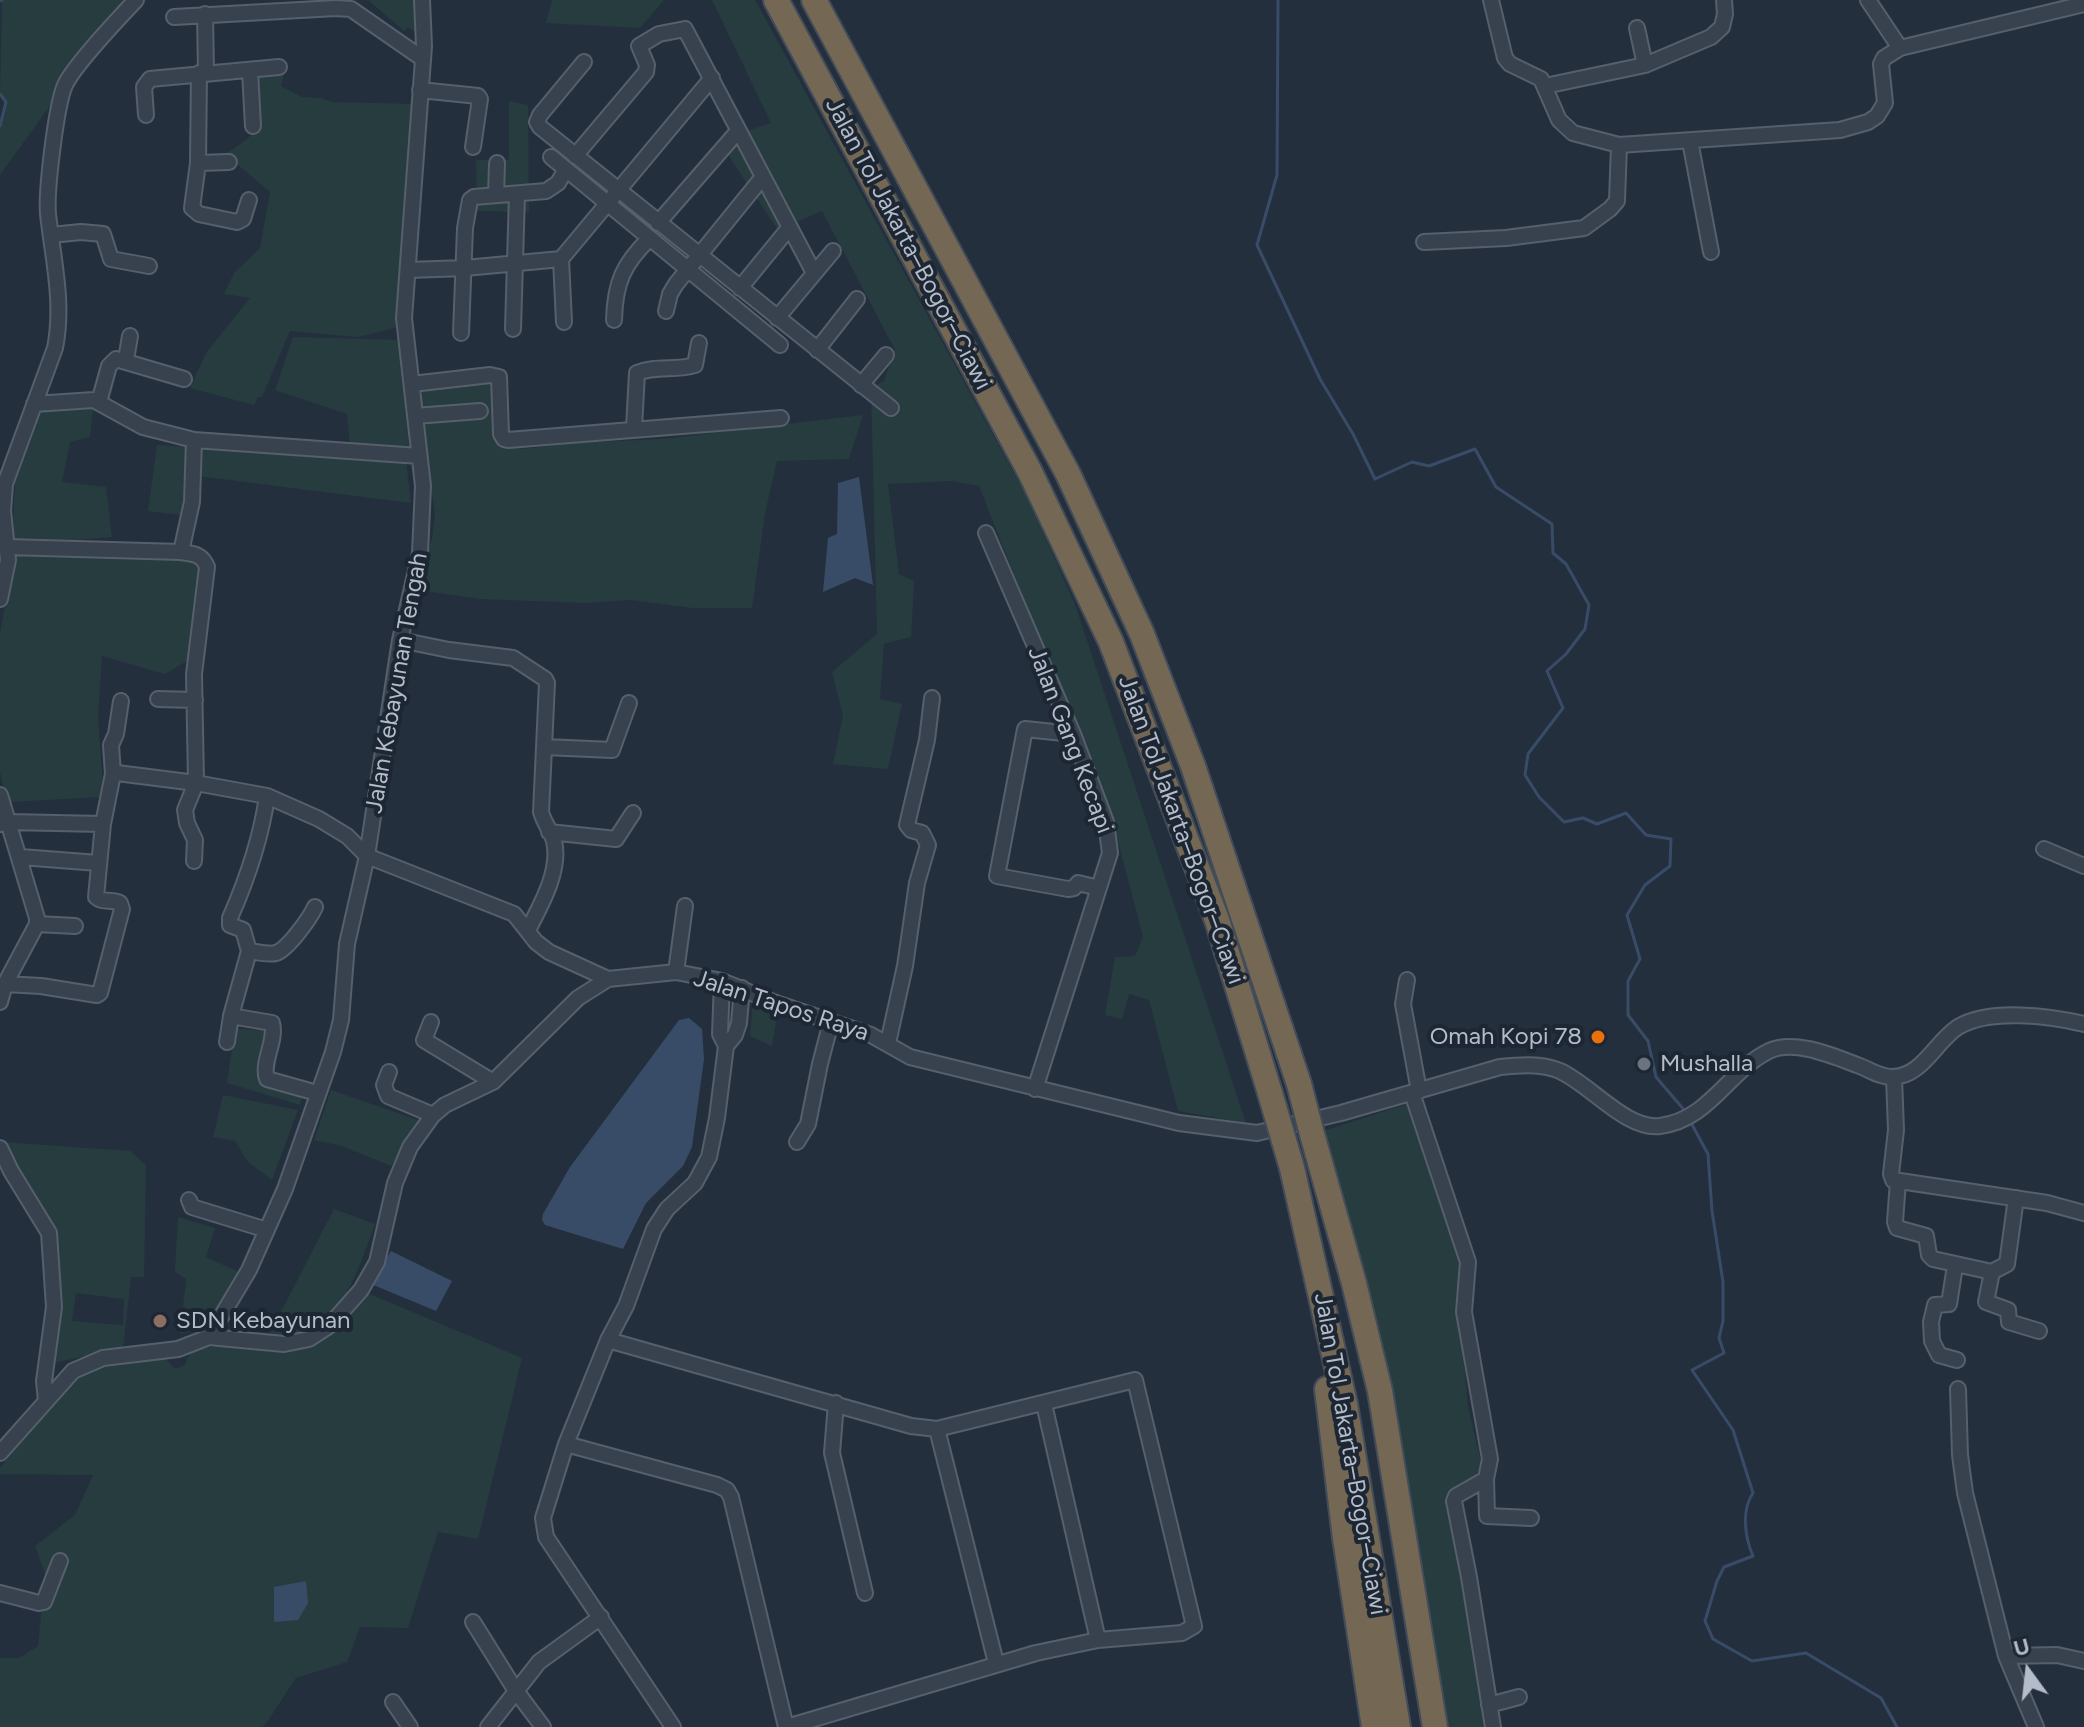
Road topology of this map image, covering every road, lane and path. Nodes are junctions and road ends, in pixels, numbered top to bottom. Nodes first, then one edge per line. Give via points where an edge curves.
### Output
1 (136, 0) edge
2 (422, 0) edge
3 (776, 0) edge
4 (814, 0) edge
5 (1491, 0) edge
6 (1724, 0) edge
7 (1868, 0) edge
8 (2084, 4) edge
9 (205, 14) junction
10 (174, 17) dead end
11 (1637, 28) dead end
12 (1900, 48) junction
13 (424, 51) junction
14 (584, 62) dead end
15 (1645, 65) junction
16 (279, 67) dead end
17 (250, 71) junction
18 (203, 73) junction
19 (712, 78) junction
20 (1545, 86) junction
21 (420, 90) junction
22 (146, 115) dead end
23 (253, 126) dead end
24 (738, 131) junction
25 (1690, 141) junction
26 (1619, 145) junction
27 (473, 147) dead end
28 (551, 157) dead end
29 (229, 162) dead end
30 (198, 163) junction
31 (497, 163) dead end
32 (571, 163) junction
33 (762, 178) junction
34 (618, 191) junction
35 (517, 194) junction
36 (496, 195) junction
37 (249, 200) dead end
38 (607, 203) junction
39 (658, 223) junction
40 (789, 228) junction
41 (51, 235) junction
42 (650, 238) junction
43 (1424, 242) dead end
44 (833, 251) dead end
45 (1711, 252) dead end
46 (700, 256) junction
47 (561, 259) junction
48 (515, 264) junction
49 (149, 266) dead end
50 (465, 268) junction
51 (408, 270) junction
52 (688, 270) junction
53 (814, 273) junction
54 (740, 288) junction
55 (857, 299) dead end
56 (666, 311) dead end
57 (777, 318) junction
58 (614, 320) dead end
59 (564, 322) dead end
60 (513, 329) dead end
61 (461, 333) dead end
62 (130, 336) dead end
63 (699, 343) dead end
64 (780, 345) dead end
65 (817, 350) junction
66 (886, 355) dead end
67 (126, 360) junction
68 (184, 379) dead end
69 (412, 384) junction
70 (861, 385) junction
71 (99, 402) junction
72 (34, 404) junction
73 (891, 408) dead end
74 (480, 411) dead end
75 (415, 416) junction
76 (781, 418) dead end
77 (634, 428) junction
78 (194, 440) junction
79 (419, 456) junction
80 (986, 533) dead end
81 (7, 547) junction
82 (181, 552) junction
83 (0, 599) edge
84 (400, 640) junction
85 (932, 698) dead end
86 (158, 699) dead end
87 (195, 700) junction
88 (121, 701) dead end
89 (629, 703) dead end
90 (1073, 734) junction
91 (545, 747) junction
92 (113, 774) junction
93 (196, 783) junction
94 (0, 795) edge
95 (267, 796) junction
96 (633, 813) dead end
97 (4, 823) edge
98 (103, 824) junction
99 (549, 832) junction
100 (2044, 849) dead end
101 (367, 856) junction
102 (21, 857) junction
103 (194, 861) dead end
104 (98, 863) junction
105 (2084, 866) edge
106 (1099, 888) junction
107 (685, 906) dead end
108 (315, 907) dead end
109 (37, 924) junction
110 (75, 926) dead end
111 (528, 930) junction
112 (249, 951) junction
113 (676, 972) junction
114 (608, 979) junction
115 (1407, 980) dead end
116 (722, 981) junction
117 (5, 984) junction
118 (742, 988) junction
119 (0, 1002) edge
120 (231, 1016) junction
121 (431, 1022) dead end
122 (831, 1022) junction
123 (2084, 1024) edge
124 (227, 1042) dead end
125 (888, 1043) junction
126 (726, 1046) junction
127 (389, 1072) dead end
128 (1894, 1077) junction
129 (493, 1082) junction
130 (1035, 1089) junction
131 (1416, 1092) junction
132 (317, 1093) junction
133 (433, 1115) junction
134 (797, 1142) dead end
135 (0, 1148) edge
136 (1898, 1181) junction
137 (1299, 1197) junction
138 (2016, 1198) junction
139 (189, 1200) dead end
140 (2084, 1213) edge
141 (267, 1230) junction
142 (1955, 1266) junction
143 (1992, 1272) junction
144 (2039, 1331) dead end
145 (209, 1337) junction
146 (608, 1340) junction
147 (1957, 1360) dead end
148 (1958, 1389) dead end
149 (46, 1401) junction
150 (836, 1403) junction
151 (1044, 1404) junction
152 (937, 1429) junction
153 (566, 1444) junction
154 (0, 1453) edge
155 (1486, 1479) junction
156 (1531, 1518) dead end
157 (60, 1561) dead end
158 (0, 1593) edge
159 (865, 1593) dead end
160 (601, 1617) junction
161 (473, 1622) dead end
162 (1098, 1640) junction
163 (2006, 1656) junction
164 (2084, 1661) edge
165 (996, 1663) junction
166 (516, 1691) junction
167 (1519, 1697) dead end
168 (393, 1702) dead end
169 (1489, 1705) junction
170 (410, 1727) edge
171 (488, 1727) edge
172 (543, 1727) edge
173 (673, 1727) edge
174 (786, 1727) edge
175 (1374, 1727) edge
176 (1398, 1727) edge
177 (1435, 1727) edge
178 (1493, 1727) edge
179 (2036, 1727) edge

1 - 41 street via 65,85 48,193
2 - 13 street, Jalan Kebayunan Tengah
3 - 137 highway, Jalan Tol Jakarta–Bogor–Ciawi, bridge via 1030,472 1111,642 1217,920
4 - 177 highway, Jalan Tol Jakarta–Bogor–Ciawi, bridge via 1068,474 1142,634 1193,766 1299,1084 1354,1283 1380,1391
5 - 20 street via 1505,58 1538,76
6 - 15 street via 1718,33
7 - 12 street
8 - 12 street
9 - 10 street
9 - 13 street via 351,9
9 - 18 street
11 - 15 street
12 - 25 street via 1881,64 1885,103 1868,122 1840,130
13 - 21 street, Jalan Kebayunan Tengah
14 - 32 street via 537,122
15 - 20 street
16 - 17 street
17 - 18 street
17 - 23 street
18 - 22 street via 146,83
18 - 30 street
19 - 24 street
19 - 32 street via 685,29 652,37 639,46 648,69
19 - 34 street
20 - 26 street via 1559,120 1573,133
21 - 27 street via 478,96
21 - 51 street, Jalan Kebayunan Tengah
24 - 33 street
24 - 39 street
25 - 26 street
25 - 45 street
26 - 43 street via 1617,201 1584,228
28 - 32 street
29 - 30 street
30 - 37 street via 195,212 240,221
31 - 36 street
32 - 34 street
32 - 35 street via 553,188
32 - 38 street
33 - 40 street
33 - 46 street
34 - 38 street
34 - 39 street
35 - 36 street
35 - 48 street
36 - 50 street via 474,197 469,203
38 - 42 street
38 - 47 street
39 - 46 street
40 - 53 street
40 - 54 street
41 - 49 street via 103,234 111,259
41 - 72 street via 59,329
42 - 52 street
42 - 58 street via 622,272
44 - 53 street
46 - 52 street
46 - 54 street
47 - 48 street
47 - 59 street
48 - 50 street
48 - 60 street
50 - 51 street
50 - 61 street
51 - 69 street, Jalan Kebayunan Tengah via 404,318
52 - 56 street via 670,294
52 - 64 street
53 - 57 street
54 - 57 street
55 - 65 street
57 - 65 street
62 - 67 street
63 - 77 street via 695,365 637,373
65 - 70 street
66 - 70 street
67 - 68 street
67 - 71 street via 111,362
69 - 75 street, Jalan Kebayunan Tengah
69 - 77 street via 499,377 504,439
70 - 73 street
71 - 72 street
71 - 78 street via 143,427
72 - 81 street via 5,484
74 - 75 street
75 - 79 street, Jalan Kebayunan Tengah
76 - 77 street
78 - 79 street
78 - 82 street via 192,502
79 - 84 street, Jalan Kebayunan Tengah via 420,553
80 - 90 street, Jalan Gang Kecapi
81 - 82 street
81 - 83 street
82 - 87 street via 201,556 207,567
84 - 91 street via 513,658 541,674 547,683
84 - 101 street, Jalan Kebayunan Tengah
85 - 125 street via 907,825 922,833 928,845
86 - 87 street
87 - 93 street
88 - 92 street via 111,745
89 - 91 street via 612,750
90 - 106 street, Jalan Gang Kecapi via 1109,837 1110,853
90 - 106 street via 1025,729 997,876 1068,889 1078,883
91 - 99 street via 541,812
92 - 93 street
92 - 98 street
93 - 95 street
93 - 103 street via 185,810 195,840
94 - 97 street
95 - 101 street via 319,819
95 - 112 street via 250,872 230,918 230,925 243,930
96 - 99 street via 616,839
97 - 98 street
97 - 102 street
98 - 104 street
99 - 111 street via 555,862
100 - 105 street
101 - 111 street via 514,914
101 - 132 street, Jalan Kebayunan Tengah via 347,944 341,1020
102 - 104 street
102 - 109 street
104 - 117 street via 96,897 120,903 122,909 102,989 97,995
106 - 130 street, Jalan Gang Kecapi
107 - 113 street
108 - 112 street via 277,953
109 - 110 street
109 - 117 street
111 - 114 street via 549,952
112 - 120 street
113 - 114 street, Jalan Tapos Raya
113 - 116 street, Jalan Tapos Raya
114 - 129 street, Jalan Tapos Raya via 578,998
115 - 131 street via 1403,1004
116 - 118 street, Jalan Tapos Raya
116 - 126 street via 720,1034
117 - 119 street
118 - 122 street, Jalan Tapos Raya
118 - 126 street via 739,1023
120 - 124 street
120 - 132 street via 272,1023 267,1079
121 - 129 street via 424,1040
122 - 125 street, Jalan Tapos Raya
122 - 134 street via 808,1124
123 - 128 street via 2030,1015 1974,1021 1958,1028 1912,1071
125 - 130 street, Jalan Tapos Raya via 910,1057
126 - 146 street via 709,1157 695,1183 654,1229
127 - 133 street via 384,1085 388,1096
128 - 131 street, Jalan Tapos Raya via 1817,1052 1777,1049 1690,1116 1659,1126 1628,1119 1585,1086 1541,1066 1500,1067
128 - 136 street via 1891,1174
129 - 133 street, Jalan Tapos Raya
130 - 131 street, Jalan Tapos Raya via 1179,1123 1257,1133
131 - 155 street via 1468,1262 1464,1312 1489,1447
132 - 141 street, Jalan Kebayunan Tengah
133 - 145 street, Jalan Tapos Raya via 410,1147 395,1183 377,1262 329,1326 309,1339 284,1344
135 - 149 street via 49,1233 54,1307
136 - 138 street
136 - 142 street via 1897,1227 1925,1235 1931,1258
137 - 175 highway
137 - 176 highway, Jalan Tol Jakarta–Bogor–Ciawi via 1345,1404
138 - 140 street
138 - 143 street via 2007,1264
139 - 141 street via 192,1207
141 - 145 street, Jalan Kebayunan Tengah
142 - 143 street
142 - 147 street via 1948,1305 1935,1307 1931,1322 1939,1355
143 - 144 street via 1986,1302 2007,1309 2009,1322
145 - 149 street, Jalan Tapos Raya via 178,1349 121,1354 85,1365
146 - 150 street
146 - 153 street
148 - 163 street via 1965,1493
149 - 154 street, Jalan Tapos Raya
150 - 152 street
150 - 159 street via 832,1453
151 - 152 street
151 - 162 street
151 - 162 street via 1135,1380 1194,1626 1182,1633
152 - 165 street
153 - 160 street via 543,1518 546,1537
153 - 174 street via 727,1490
155 - 156 street via 1487,1516
155 - 169 street via 1454,1501
157 - 158 street via 44,1602
160 - 166 street via 539,1662
160 - 173 street
161 - 166 street
162 - 165 street
163 - 164 street via 2057,1655
163 - 179 street
165 - 174 street
166 - 171 street
166 - 172 street
167 - 169 street
168 - 170 street
169 - 178 street

